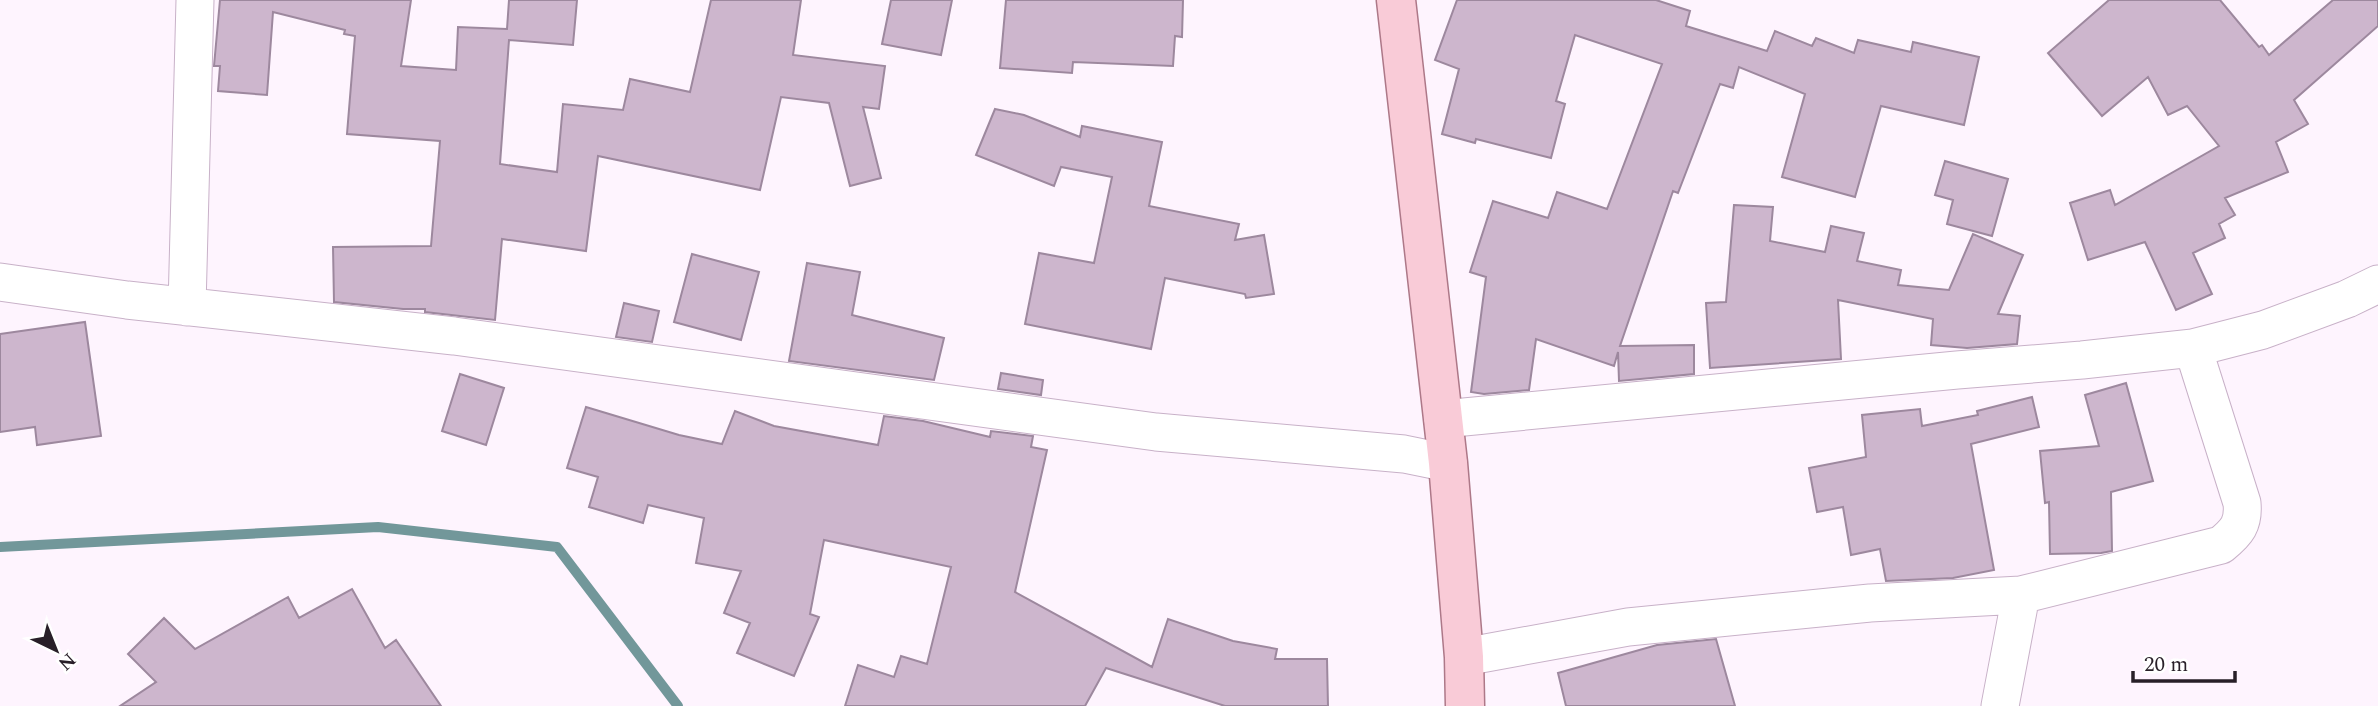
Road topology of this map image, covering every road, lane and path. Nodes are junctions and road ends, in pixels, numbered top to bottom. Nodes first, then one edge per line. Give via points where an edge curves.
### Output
1 (195, 0) edge
2 (1396, 0) edge
3 (0, 282) edge
4 (2368, 297) edge
5 (187, 307) junction
6 (2193, 348) junction
7 (1443, 419) junction
8 (1448, 463) junction
9 (2021, 595) junction
10 (1464, 657) junction
11 (1465, 706) edge
12 (2000, 706) edge

1 - 5 street
2 - 7 main road
3 - 5 street
4 - 6 street
5 - 8 street via 454,336 1156,432 1405,454
6 - 7 street
6 - 9 street via 2242,503 2241,527 2221,545
7 - 8 main road
8 - 10 main road
9 - 10 street via 1870,603 1653,625
9 - 12 street
10 - 11 main road

